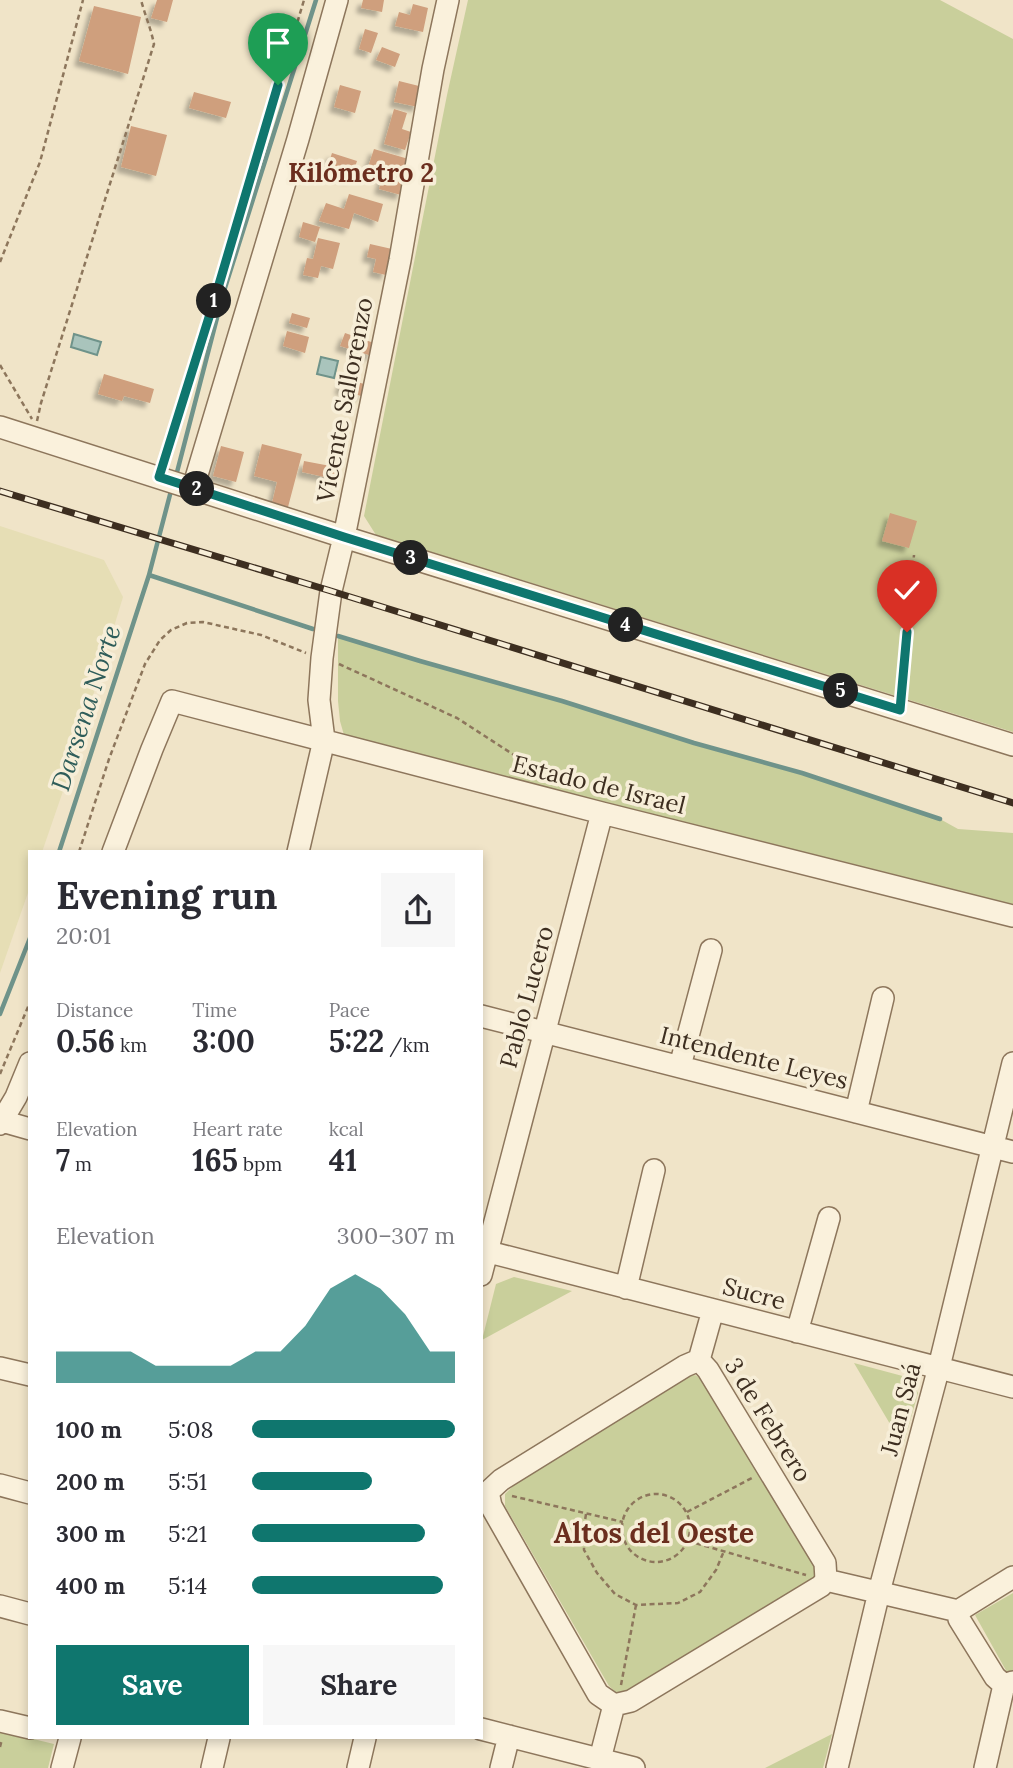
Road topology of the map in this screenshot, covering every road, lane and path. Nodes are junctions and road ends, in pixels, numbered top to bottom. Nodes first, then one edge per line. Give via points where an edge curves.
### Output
1 (83, 0) edge
2 (141, 0) edge
3 (303, 0) edge
4 (337, 0) edge
5 (448, 0) edge
6 (0, 262) edge
7 (0, 366) edge
8 (0, 427) edge
9 (175, 482) junction
10 (344, 537) junction
11 (914, 555) dead end
12 (900, 710) junction
13 (324, 740) junction
14 (1013, 745) edge
15 (602, 813) junction
16 (114, 850) edge
17 (298, 850) edge
18 (1013, 916) edge
19 (711, 950) dead end
20 (883, 998) dead end
21 (28, 1007) edge
22 (483, 1017) edge
23 (544, 1034) junction
24 (1013, 1063) edge
25 (680, 1066) junction
26 (28, 1068) edge
27 (0, 1074) edge
28 (856, 1112) junction
29 (1, 1122) edge
30 (28, 1129) edge
31 (1003, 1150) edge
32 (654, 1170) dead end
33 (829, 1218) dead end
34 (484, 1251) edge
35 (626, 1288) junction
36 (713, 1310) junction
37 (797, 1332) junction
38 (699, 1360) junction
39 (939, 1367) junction
40 (0, 1368) edge
41 (28, 1375) edge
42 (1013, 1387) edge
43 (760, 1474) dead end
44 (0, 1485) edge
45 (28, 1492) edge
46 (491, 1492) edge
47 (687, 1511) junction
48 (586, 1514) junction
49 (623, 1522) junction
50 (688, 1541) junction
51 (724, 1551) junction
52 (805, 1574) dead end
53 (1013, 1577) edge
54 (826, 1580) junction
55 (879, 1592) junction
56 (636, 1605) junction
57 (0, 1606) edge
58 (958, 1611) junction
59 (28, 1613) edge
60 (1009, 1684) edge
61 (616, 1700) junction
62 (0, 1721) edge
63 (28, 1728) edge
64 (483, 1730) edge
65 (509, 1736) junction
66 (69, 1739) edge
67 (219, 1739) edge
68 (365, 1739) edge
69 (600, 1759) junction
70 (62, 1768) edge
71 (212, 1768) edge
72 (358, 1768) edge
73 (501, 1768) edge
74 (634, 1768) edge
75 (837, 1768) edge
76 (985, 1768) edge

1 - 6 path via 40,162
2 - 7 path via 154,44 36,425
3 - 9 path via 215,298
4 - 9 street via 298,139
5 - 10 street, Vicente Sallorenzo
8 - 9 street
9 - 10 street
10 - 12 street
10 - 13 street, Vicente Sallorenzo via 322,658 319,700
11 - 12 path
12 - 14 street
13 - 15 street, Estado de Israel
13 - 16 street, Estado de Israel via 172,701
13 - 17 street, Vicente Sallorenzo
15 - 18 street, Estado de Israel
15 - 23 street, Pablo Lucero
19 - 25 street
20 - 28 street
21 - 27 path
22 - 23 street, Intendente Leyes
23 - 25 street, Intendente Leyes
23 - 34 street, Pablo Lucero
24 - 31 street, Juan Saá
25 - 28 street, Intendente Leyes
26 - 29 street
28 - 31 street, Intendente Leyes
29 - 30 street
31 - 39 street, Juan Saá
32 - 35 street
33 - 37 street
34 - 35 street, Sucre
35 - 36 street, Sucre
36 - 37 street, Sucre
36 - 38 street
37 - 39 street, Sucre
38 - 46 street, 3 de Febrero via 501,1480
38 - 54 street, 3 de Febrero via 825,1563
39 - 42 street, Sucre
39 - 55 street, Juan Saá
40 - 41 street
43 - 47 path
44 - 45 street
46 - 48 path
46 - 61 street via 491,1506 598,1694
47 - 49 path via 671,1497 649,1494 631,1505
47 - 50 path
48 - 49 path
48 - 56 path via 584,1550 615,1594
49 - 50 path via 623,1538 629,1548 647,1561 670,1559
50 - 51 path
51 - 52 path
51 - 56 path via 700,1592 678,1603
53 - 58 street
54 - 55 street
54 - 61 street via 631,1701
55 - 58 street
55 - 75 street, Juan Saá
56 - 61 path
57 - 59 street
58 - 60 street via 995,1677
60 - 76 street
61 - 69 street
62 - 63 street
64 - 65 street
65 - 69 street
65 - 73 street
66 - 70 street
67 - 71 street
68 - 72 street
69 - 74 street

